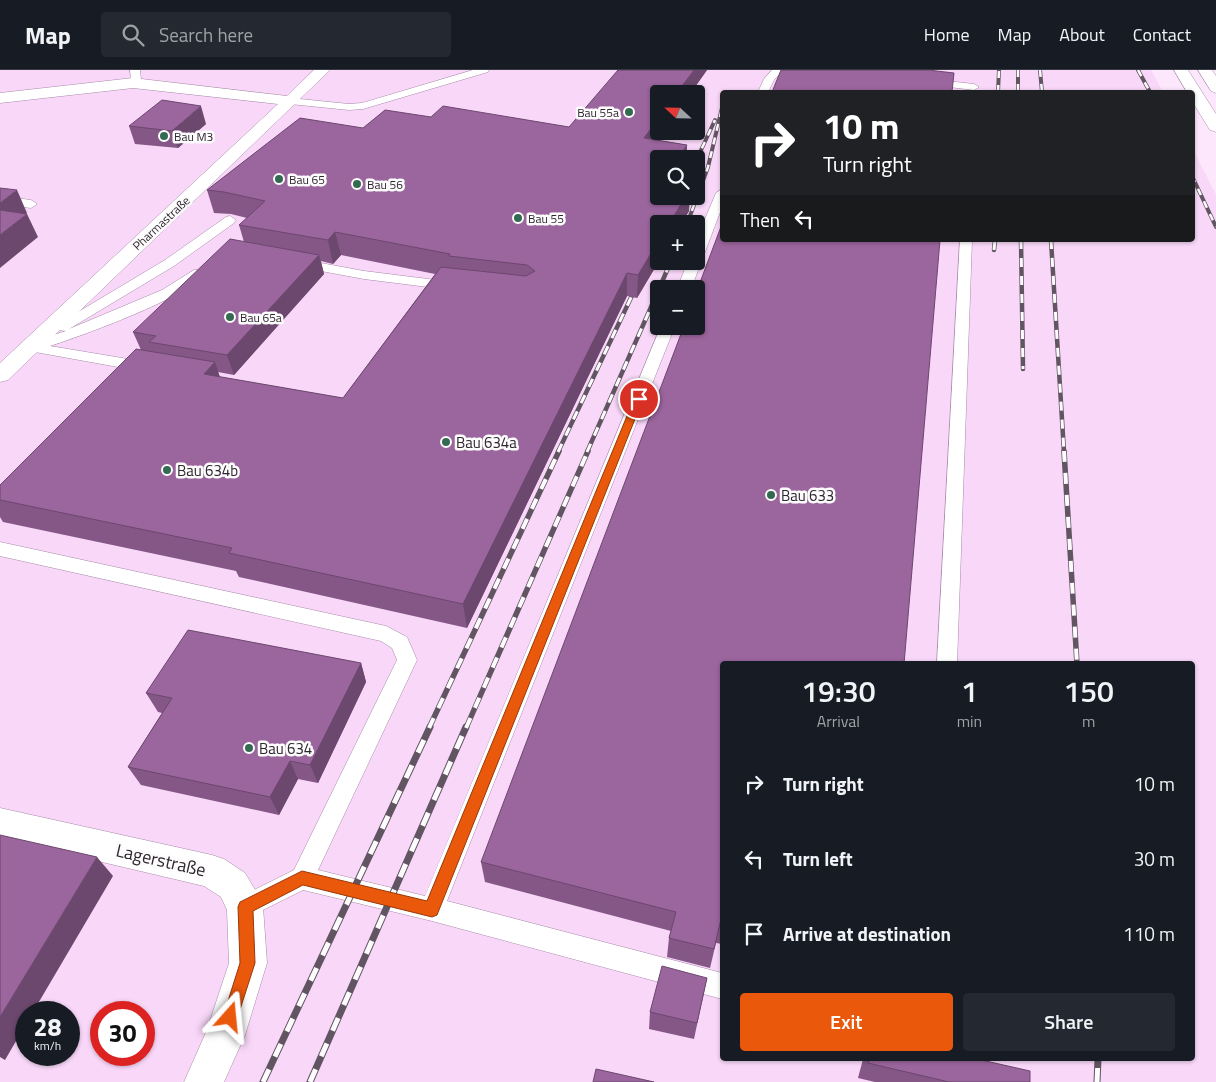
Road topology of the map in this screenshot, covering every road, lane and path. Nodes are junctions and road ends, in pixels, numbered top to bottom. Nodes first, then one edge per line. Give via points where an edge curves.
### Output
1 (323, 70) edge
2 (484, 70) edge
3 (778, 70) edge
4 (1182, 70) edge
5 (1205, 70) edge
6 (134, 77) edge
7 (915, 80) edge
8 (974, 86) edge
9 (1216, 88) edge
10 (764, 90) edge
11 (1194, 90) edge
12 (1195, 92) edge
13 (0, 98) edge
14 (290, 100) junction
15 (1216, 127) edge
16 (720, 198) edge
17 (0, 200) edge
18 (32, 204) dead end
19 (230, 220) edge
20 (705, 235) edge
21 (966, 242) edge
22 (286, 260) edge
23 (210, 263) edge
24 (470, 288) edge
25 (664, 335) edge
26 (30, 347) junction
27 (122, 364) junction
28 (160, 370) edge
29 (0, 376) edge
30 (109, 377) edge
31 (0, 549) edge
32 (947, 661) edge
33 (0, 823) edge
34 (302, 878) junction
35 (245, 907) junction
36 (432, 910) junction
37 (720, 985) edge
38 (204, 1082) edge

1 - 14 street, Pharmastraße
2 - 14 lane via 363,106
3 - 10 lane
4 - 11 street
5 - 9 street
6 - 13 street
6 - 14 street
7 - 8 lane
12 - 15 street
14 - 26 street, Pharmastraße
16 - 20 lane
17 - 18 lane
19 - 26 lane via 160,270
21 - 32 lane
22 - 24 lane via 364,275
23 - 26 lane via 178,288 61,339
25 - 36 lane
26 - 27 lane
26 - 29 street, Pharmastraße
27 - 28 lane
27 - 30 lane
31 - 34 lane via 386,634 400,643 406,660
33 - 35 street, Lagerstraße via 212,871 233,885
34 - 35 lane
34 - 36 lane
35 - 38 street, Lagerstraße via 248,963 225,1035
36 - 37 lane

